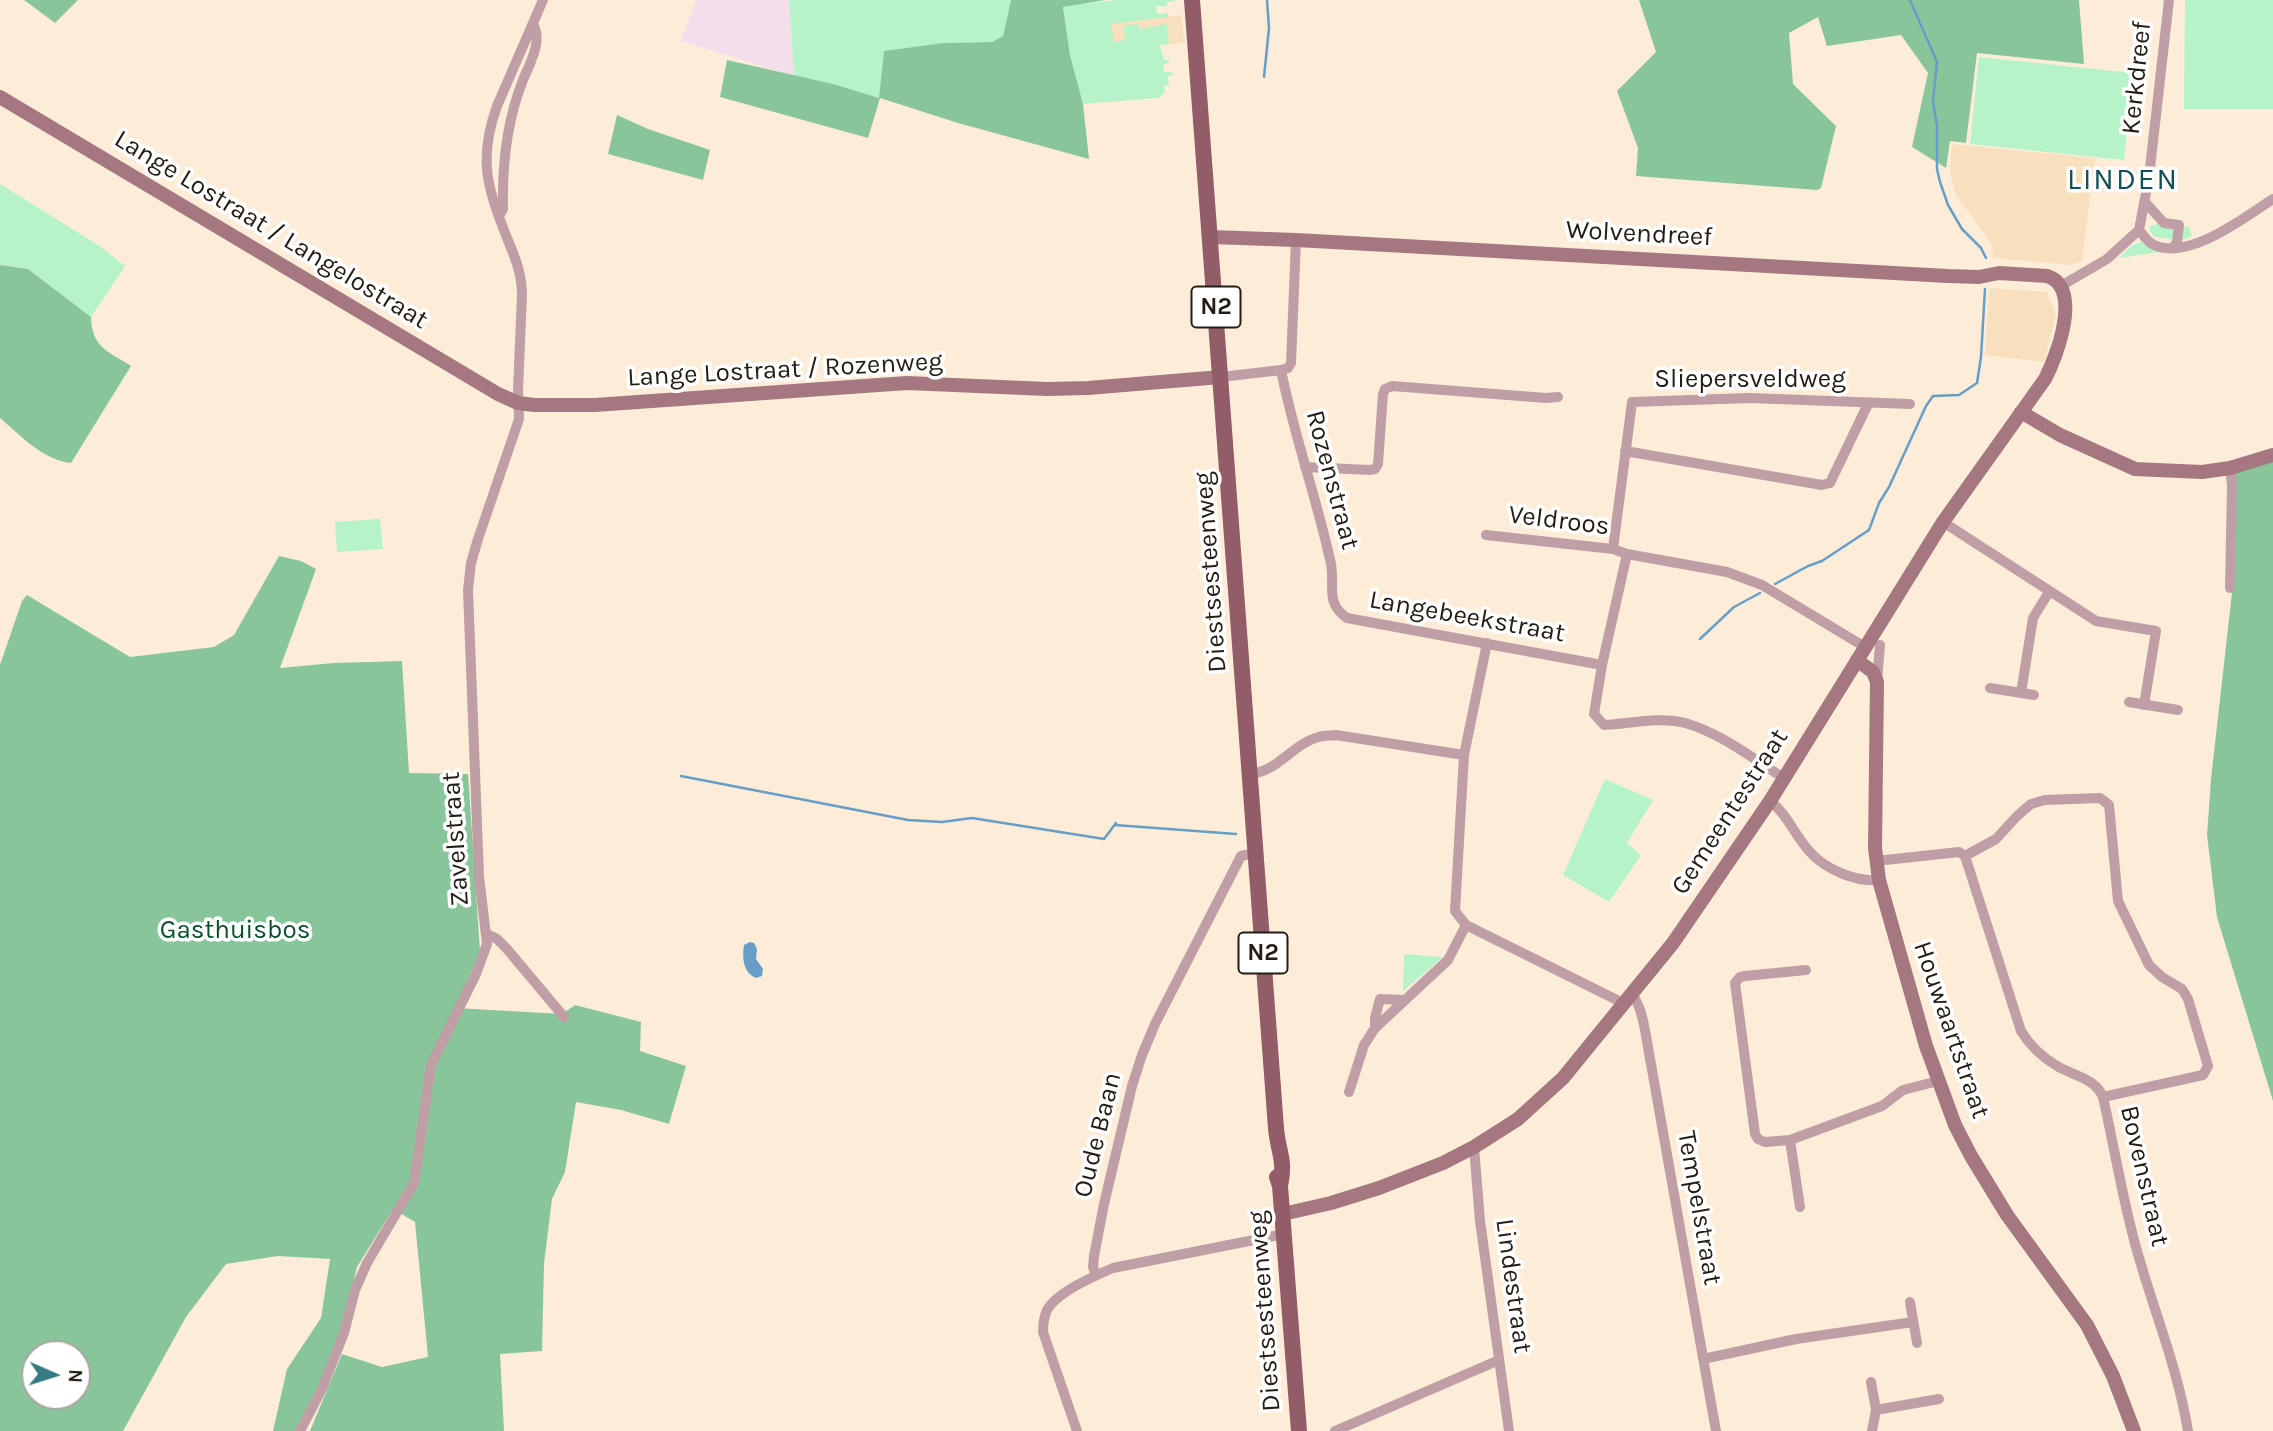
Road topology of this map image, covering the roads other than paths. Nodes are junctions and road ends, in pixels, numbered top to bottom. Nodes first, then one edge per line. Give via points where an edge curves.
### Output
1 (543, 0) edge
2 (1192, 0) edge
3 (2169, 0) edge
4 (533, 24) junction
5 (0, 97) edge
6 (2273, 199) edge
7 (2145, 202) junction
8 (499, 216) junction
9 (2139, 230) junction
10 (1211, 237) junction
11 (1296, 240) junction
12 (2174, 248) junction
13 (2064, 284) junction
14 (1281, 370) junction
15 (1221, 377) junction
16 (1559, 397) dead end
17 (518, 403) junction
18 (1868, 404) junction
19 (1910, 404) dead end
20 (2021, 411) junction
21 (1625, 451) junction
22 (2273, 455) edge
23 (1305, 467) junction
24 (2230, 468) junction
25 (1943, 522) junction
26 (1486, 535) dead end
27 (1613, 549) junction
28 (1627, 554) junction
29 (2230, 588) dead end
30 (2049, 592) junction
31 (1332, 602) joint
32 (1487, 643) junction
33 (1872, 646) junction
34 (1857, 660) junction
35 (1602, 665) junction
36 (1877, 682) junction
37 (1990, 688) dead end
38 (2021, 693) junction
39 (2034, 695) dead end
40 (2129, 702) dead end
41 (2144, 705) junction
42 (2178, 710) dead end
43 (1464, 755) junction
44 (1250, 774) junction
45 (1784, 778) junction
46 (1770, 801) junction
47 (1256, 853) junction
48 (1965, 856) junction
49 (1876, 861) junction
50 (1879, 880) junction
51 (1466, 925) junction
52 (487, 934) junction
53 (1806, 971) dead end
54 (1404, 1000) junction
55 (1629, 1000) junction
56 (564, 1017) dead end
57 (1375, 1028) junction
58 (1938, 1081) junction
59 (1349, 1092) dead end
60 (2103, 1097) junction
61 (1790, 1140) junction
62 (1474, 1147) junction
63 (1800, 1207) dead end
64 (1283, 1214) junction
65 (1284, 1234) junction
66 (1096, 1275) junction
67 (1910, 1302) dead end
68 (1913, 1322) junction
69 (1917, 1343) dead end
70 (1703, 1359) junction
71 (1499, 1360) junction
72 (1871, 1382) dead end
73 (1939, 1399) dead end
74 (1876, 1410) junction
75 (300, 1431) edge
76 (1077, 1431) edge
77 (1299, 1431) edge
78 (1335, 1431) edge
79 (1509, 1431) edge
80 (1716, 1431) edge
81 (1872, 1431) edge
82 (2134, 1431) edge
83 (2188, 1431) edge

1 - 4 street, Zavelstraat
2 - 10 main road, Diestsesteenweg / N2
3 - 7 street, Kerkdreef
4 - 8 street, Zavelstraat via 537,43 506,140
4 - 8 street, Zavelstraat via 488,136 486,173
5 - 17 street, Lange Lostraat / Langelostraat
6 - 12 street via 2215,236
7 - 9 street, Kerkdreef
7 - 12 street via 2164,223 2179,225
8 - 17 street, Zavelstraat via 522,284
9 - 12 street via 2148,242
9 - 13 street via 2107,259
10 - 11 street, Wolvendreef
10 - 15 main road, Diestsesteenweg / N2
11 - 13 street, Wolvendreef via 1979,277 2005,273 2047,276
11 - 14 street via 1291,363
13 - 20 street, Gemeentestraat via 2056,355
14 - 15 street
14 - 23 street, Rozenstraat
15 - 17 street, Lange Lostraat / Rozenweg via 1063,389 907,383 595,405
15 - 44 main road, Diestsesteenweg / N2
16 - 23 street via 1392,386 1383,394 1375,468
17 - 52 street, Zavelstraat via 518,426 478,539 468,590 479,876
18 - 19 street
18 - 21 street, Sliepersveldweg via 1750,398 1632,402
18 - 21 street, Sliepersveldweg via 1829,483 1822,485
20 - 24 street via 2060,435 2135,469 2202,472
20 - 25 street, Gemeentestraat
21 - 27 street
22 - 24 street
23 - 31 street, Rozenstraat via 1331,566
24 - 29 street
25 - 30 street
25 - 33 street, Gemeentestraat
26 - 27 street, Veldroos
27 - 28 street, Veldroos
28 - 33 street, Veldroos via 1727,572 1762,585
28 - 35 street
30 - 38 street via 2033,618
30 - 41 street via 2096,621 2156,631
31 - 32 street, Langebeekstraat via 1347,618
32 - 35 street, Langebeekstraat
32 - 43 street
33 - 34 street, Gemeentestraat
33 - 36 street, Houwaartstraat
34 - 36 street via 1873,672
34 - 45 street, Gemeentestraat
35 - 45 street via 1594,714 1604,725 1684,723 1717,736
36 - 49 street, Houwaartstraat
37 - 38 street
38 - 39 street
40 - 41 street
41 - 42 street
43 - 44 street via 1320,736 1262,772
43 - 51 street via 1455,911
44 - 47 main road, Diestsesteenweg / N2
45 - 46 street, Gemeentestraat
46 - 50 street via 1821,862 1856,877
46 - 55 street, Gemeentestraat
47 - 64 main road, Diestsesteenweg / N2 via 1277,1140 1283,1154
47 - 66 street, Oude Baan via 1241,856 1142,1055 1104,1205 1094,1256
48 - 49 street via 1959,852
48 - 60 street, Bovenstraat via 2021,1031 2041,1056 2091,1082
48 - 60 street via 1996,839 2031,804 2100,798 2109,805 2118,901 2149,965 2182,989 2188,999 2207,1066 2203,1075
49 - 50 street, Houwaartstraat
50 - 58 street, Houwaartstraat
51 - 54 street via 1448,960
51 - 55 street
52 - 56 street via 507,949
52 - 75 street, Zavelstraat via 483,958 431,1065 414,1183 367,1263 322,1389
53 - 61 street via 1745,976 1735,983 1755,1134 1765,1142
54 - 57 street
54 - 57 street via 1380,999
55 - 62 street, Gemeentestraat via 1543,1098
55 - 70 street, Tempelstraat via 1637,1000 1645,1037
57 - 59 street via 1364,1045
58 - 61 street via 1903,1090 1882,1106
58 - 82 street, Houwaartstraat via 1955,1125 1991,1189 2092,1333
60 - 83 street, Bovenstraat via 2126,1211 2177,1374
61 - 63 street
62 - 64 street, Gemeentestraat via 1400,1181
62 - 71 street, Lindestraat
64 - 65 main road, Diestsesteenweg / N2
65 - 66 street
65 - 77 main road, Diestsesteenweg / N2
66 - 76 street via 1053,1302 1044,1319 1046,1344
67 - 68 street
68 - 69 street
68 - 70 street via 1796,1339
70 - 80 street, Tempelstraat
71 - 78 street
71 - 79 street, Lindestraat
72 - 74 street
73 - 74 street
74 - 81 street

